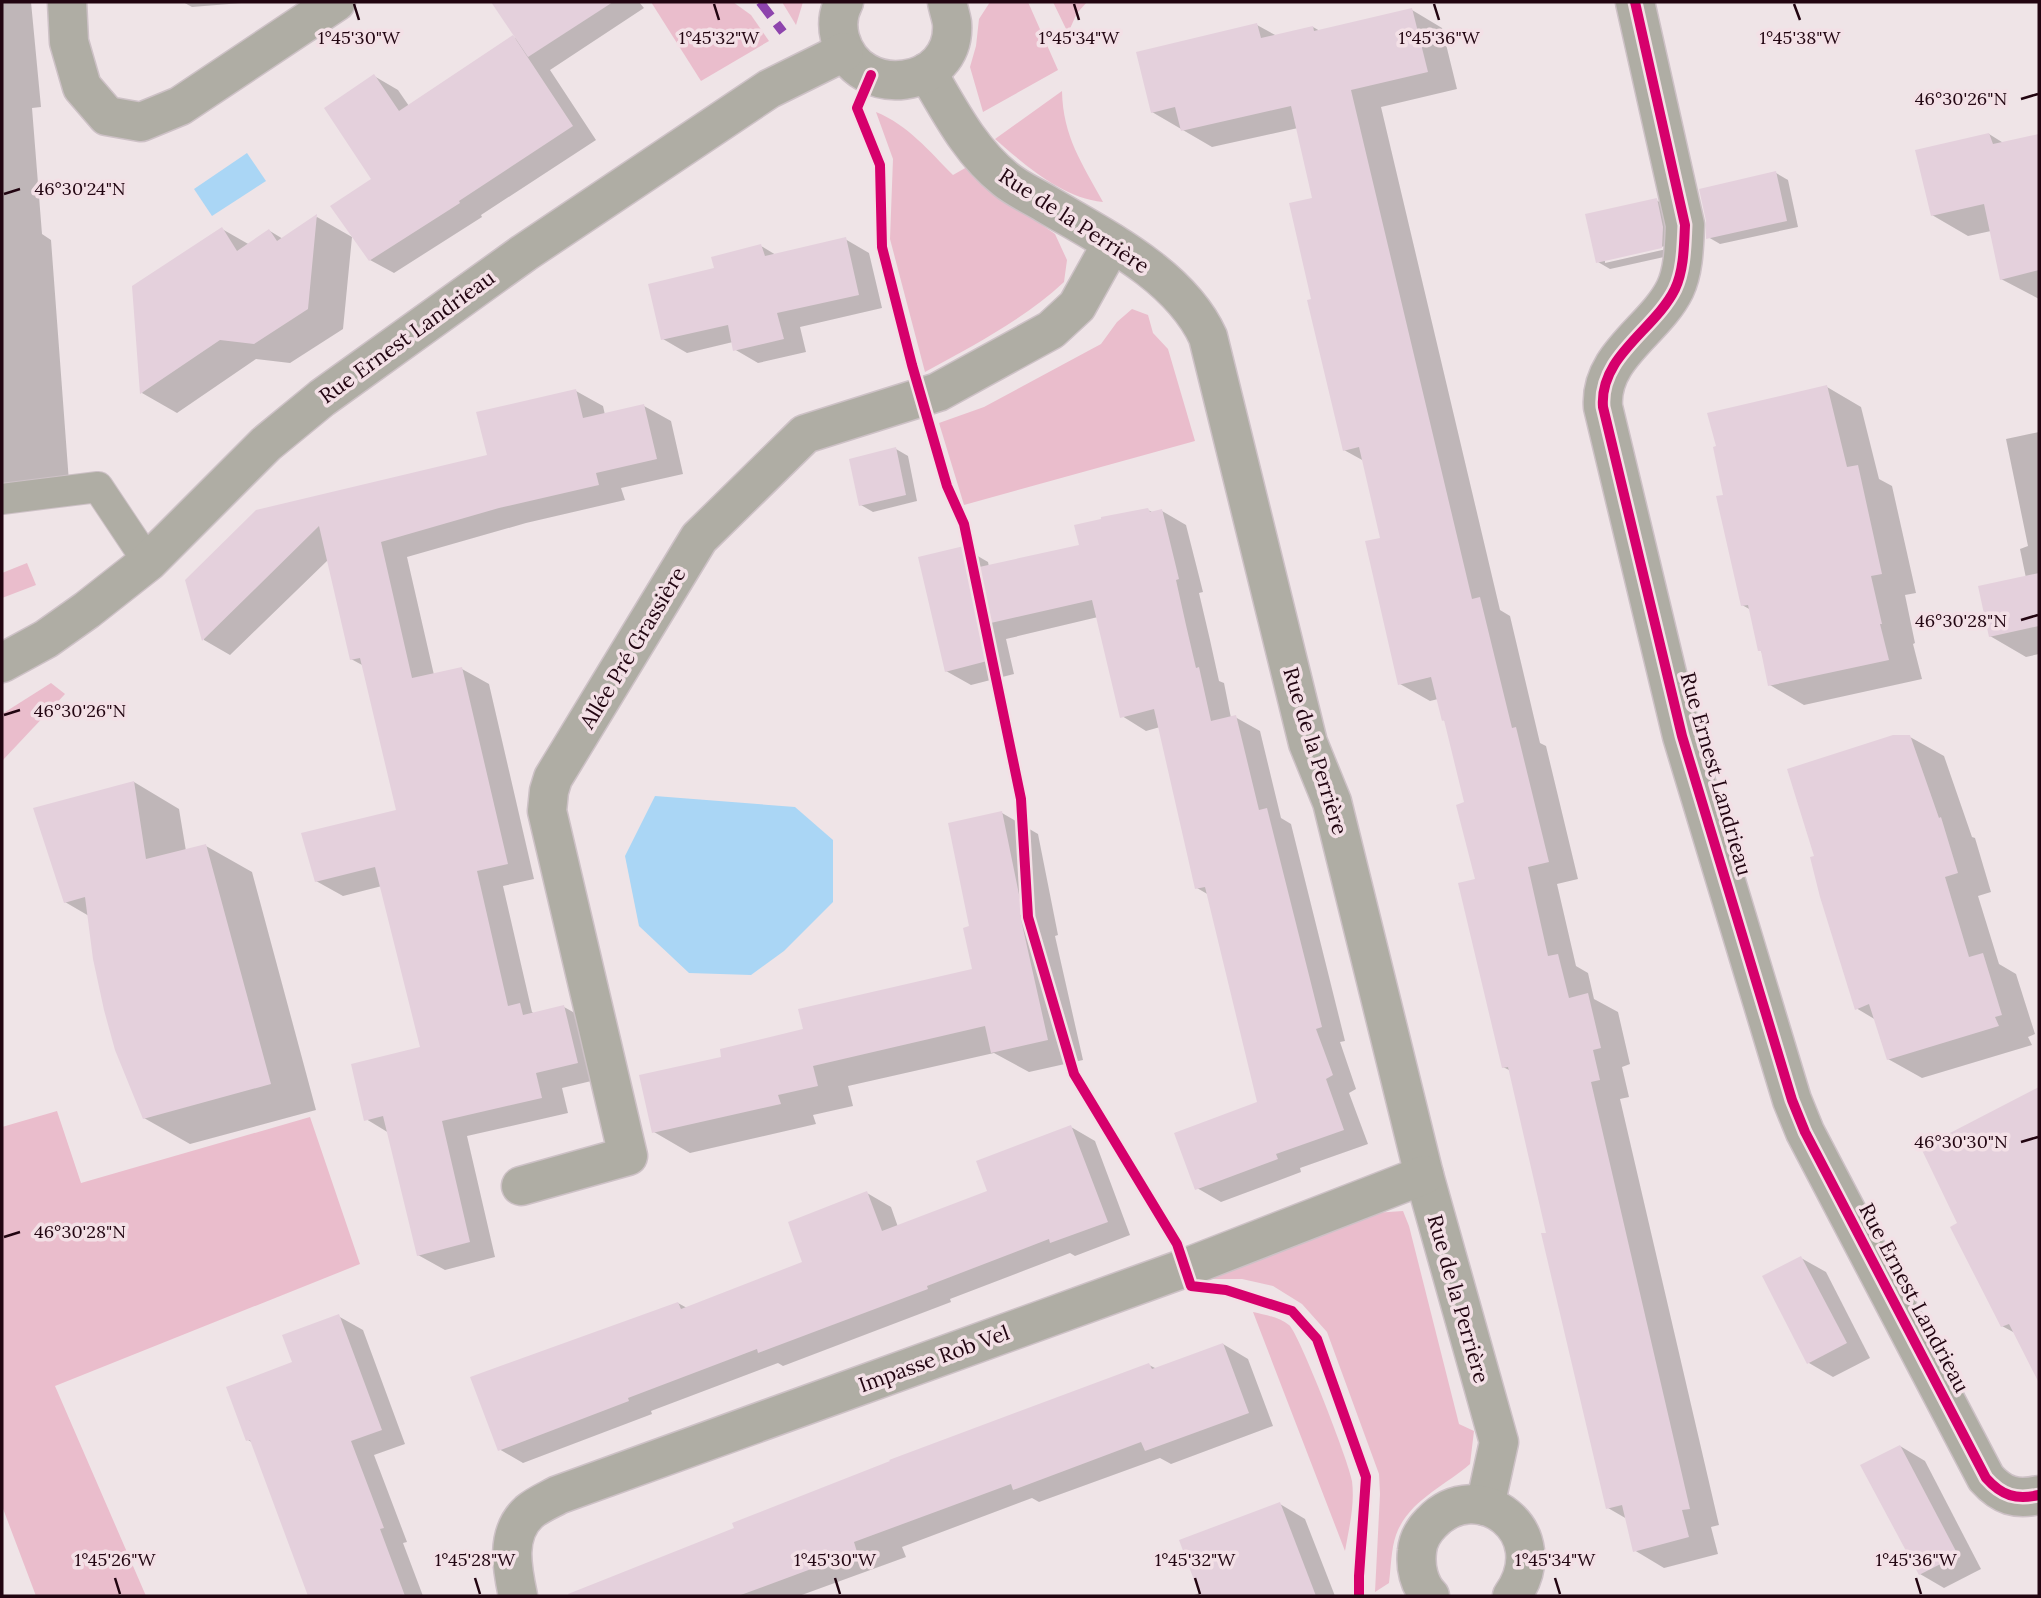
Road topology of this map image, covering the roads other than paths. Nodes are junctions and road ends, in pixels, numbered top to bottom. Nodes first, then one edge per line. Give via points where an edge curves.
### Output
1 (67, 2) edge
2 (336, 2) edge
3 (844, 2) edge
4 (947, 2) edge
5 (1635, 2) edge
6 (844, 52) junction
7 (928, 72) junction
8 (1112, 243) junction
9 (2, 499) edge
10 (148, 562) junction
11 (2, 663) edge
12 (1424, 1175) junction
13 (521, 1186) dead end
14 (2039, 1496) edge
15 (1485, 1506) junction
16 (1426, 1595) edge
17 (518, 1596) edge
18 (1512, 1596) edge

1 - 2 street via 69,41 82,87 107,116 141,122 180,106
3 - 6 street via 838,29
4 - 7 street via 950,41
5 - 14 street, Rue Ernest Landrieau via 1685,225 1683,256 1675,289 1622,354 1602,392 1682,736 1805,1132 1986,1478 2011,1497
6 - 7 street via 861,71 884,81 907,80
6 - 10 street, Rue Ernest Landrieau via 758,96 524,253 322,398 266,444
7 - 8 street, Rue de la Perrière via 986,163 1007,181
8 - 12 street, Rue de la Perrière via 1185,300 1208,337 1308,743 1332,802
8 - 13 street, Allée Pré Grassière via 1077,306 1051,330 930,396 805,433 699,538 549,791 547,811 628,1156
9 - 10 lane via 98,487
10 - 11 street, Rue Ernest Landrieau via 46,639
12 - 15 street, Rue de la Perrière via 1499,1442
12 - 17 street, Impasse Rob Vel via 1185,1268 558,1495 529,1513 513,1534 512,1569
15 - 16 street via 1451,1508 1425,1529 1416,1561
15 - 18 street via 1516,1527 1525,1544 1527,1563

